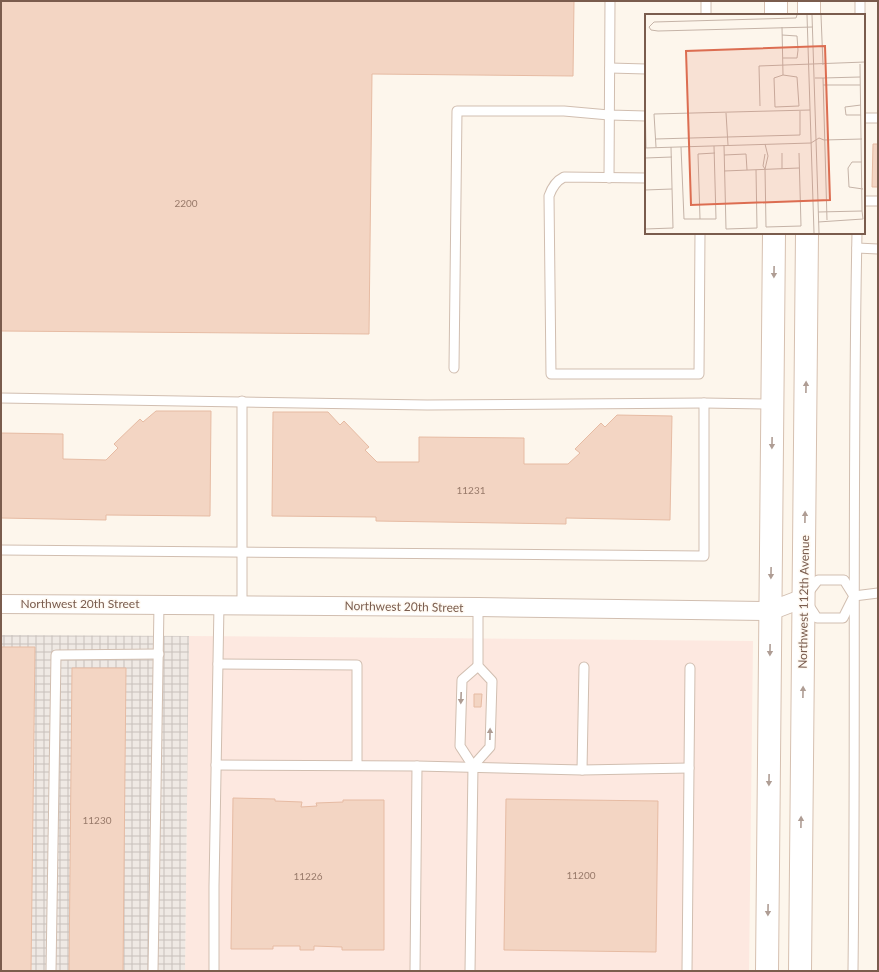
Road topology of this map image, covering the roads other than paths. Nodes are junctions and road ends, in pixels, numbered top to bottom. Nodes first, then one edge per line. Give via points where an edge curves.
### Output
1 (610, 1) edge
2 (706, 1) edge
3 (776, 1) edge
4 (809, 1) edge
5 (860, 1) edge
6 (706, 14) edge
7 (776, 14) edge
8 (809, 14) edge
9 (860, 14) edge
10 (610, 68) junction
11 (645, 69) edge
12 (609, 115) junction
13 (645, 116) edge
14 (865, 118) edge
15 (878, 118) edge
16 (609, 178) junction
17 (645, 178) edge
18 (865, 201) edge
19 (878, 201) edge
20 (700, 234) edge
21 (774, 234) edge
22 (807, 234) edge
23 (857, 234) edge
24 (857, 248) junction
25 (878, 249) edge
26 (454, 368) dead end
27 (1, 398) edge
28 (242, 401) junction
29 (704, 403) junction
30 (772, 404) junction
31 (1, 550) edge
32 (241, 552) junction
33 (878, 593) edge
34 (854, 596) junction
35 (804, 598) junction
36 (1, 604) edge
37 (159, 605) junction
38 (219, 605) junction
39 (242, 605) junction
40 (478, 607) junction
41 (770, 611) junction
42 (159, 654) junction
43 (218, 664) junction
44 (478, 666) junction
45 (584, 667) dead end
46 (690, 668) dead end
47 (216, 765) junction
48 (357, 765) junction
49 (418, 766) junction
50 (473, 766) junction
51 (689, 768) junction
52 (582, 770) junction
53 (51, 971) edge
54 (153, 971) edge
55 (214, 971) edge
56 (415, 971) edge
57 (470, 971) edge
58 (687, 971) edge
59 (767, 971) edge
60 (800, 971) edge
61 (853, 971) edge

1 - 10 lane
2 - 6 lane
3 - 7 street
4 - 8 street
5 - 9 lane
10 - 11 lane
10 - 12 lane
12 - 13 lane
12 - 16 lane
12 - 26 lane via 564,111 456,111
14 - 15 lane
16 - 17 lane
16 - 20 lane via 564,177 557,181 551,190 551,374 699,374
18 - 19 lane
21 -> 30 street
35 -> 22 street, Northwest 112th Avenue
23 - 24 lane
24 - 25 lane
24 - 34 lane
27 - 28 lane
28 - 29 lane via 427,405
28 - 32 lane
29 - 30 lane
29 - 32 lane via 704,556
30 -> 41 street
31 - 32 lane
32 - 39 lane
33 - 34 lane
34 - 35 lane via 844,580 818,580
34 - 35 lane via 843,618 817,618
34 - 61 lane
35 - 41 street, Northwest 20th Street
60 -> 35 street, Northwest 112th Avenue
36 - 37 street, Northwest 20th Street
37 - 38 street, Northwest 20th Street
37 - 42 lane
38 - 39 street, Northwest 20th Street
38 - 43 lane
39 - 40 street, Northwest 20th Street
40 - 41 street, Northwest 20th Street
40 - 44 lane
41 -> 59 street
42 - 53 lane via 56,655
42 - 54 lane
43 - 47 lane
43 - 48 lane via 358,665
44 -> 50 lane via 462,680 460,746
50 -> 44 lane via 490,747 492,680
45 - 52 lane
46 - 51 lane
47 - 48 lane
47 - 55 lane
48 - 49 lane
49 - 50 lane
49 - 56 lane
50 - 52 lane
50 - 57 lane
51 - 52 lane
51 - 58 lane

